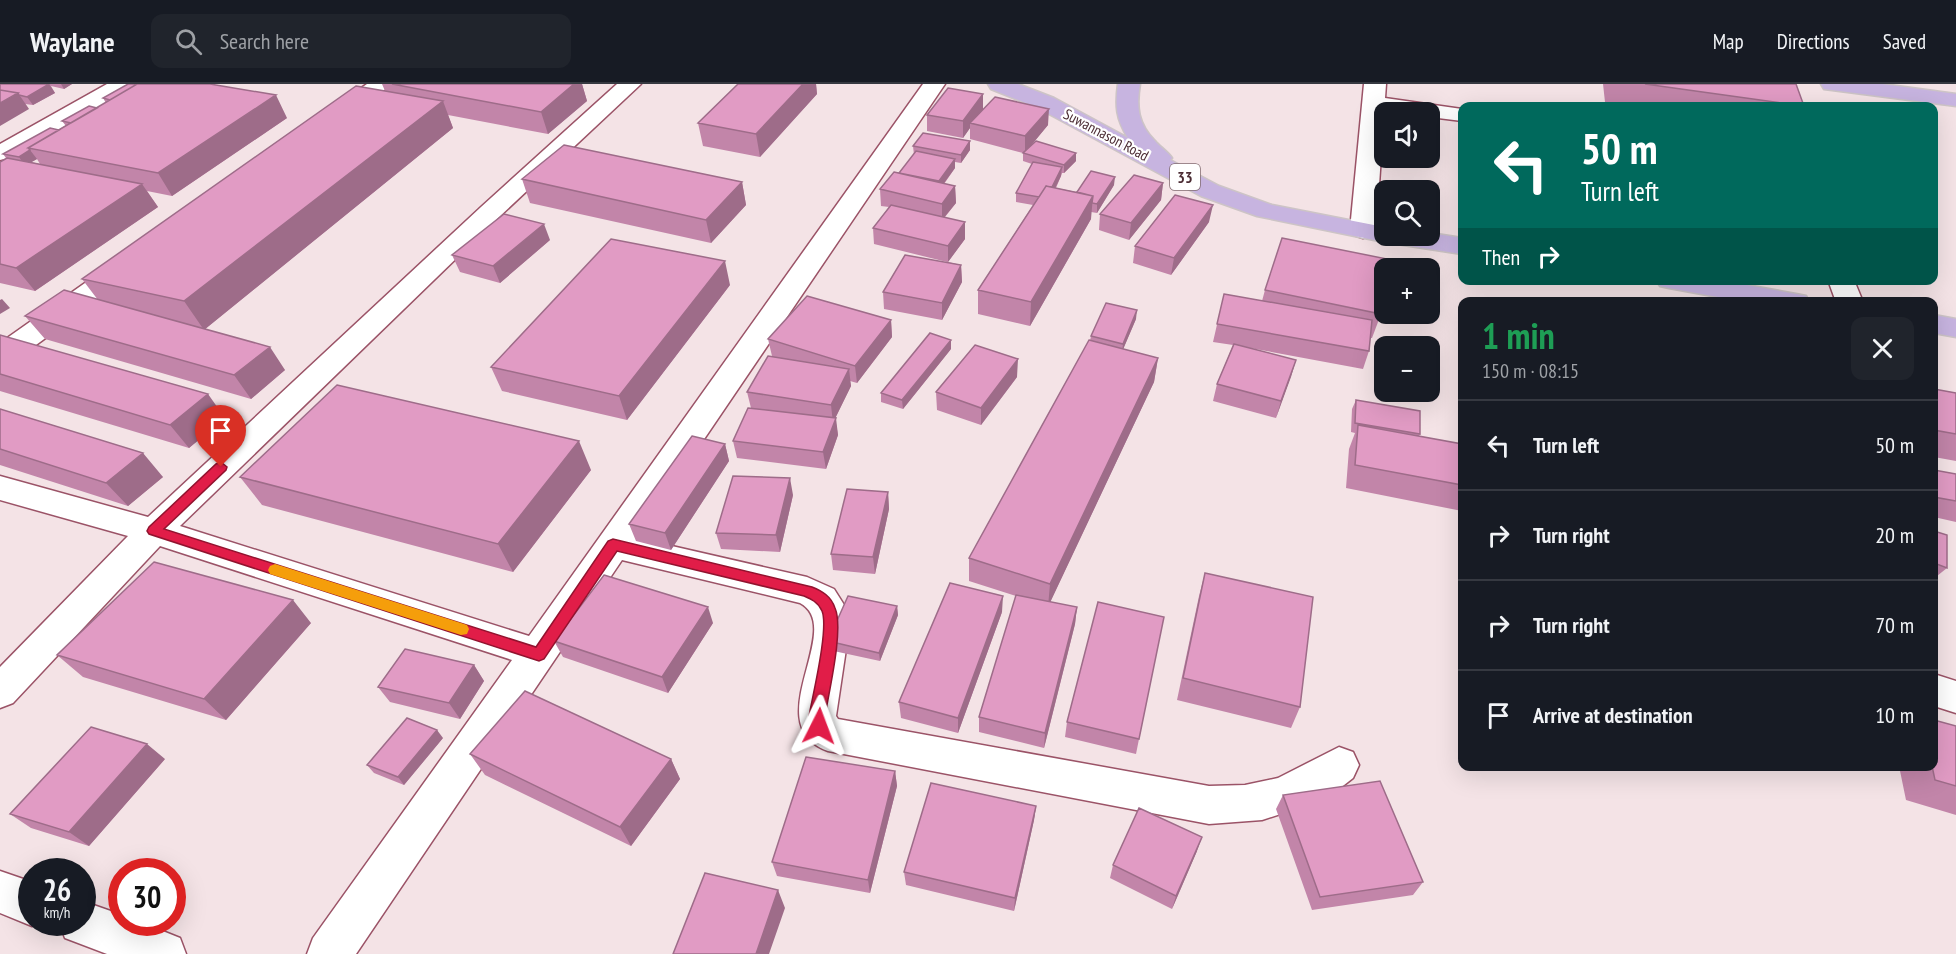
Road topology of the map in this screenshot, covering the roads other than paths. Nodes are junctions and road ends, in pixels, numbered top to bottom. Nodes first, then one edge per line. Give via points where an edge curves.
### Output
1 (123, 84) edge
2 (381, 84) edge
3 (630, 84) edge
4 (934, 84) edge
5 (999, 84) edge
6 (1129, 84) edge
7 (1832, 84) edge
8 (1375, 94) edge
9 (1956, 100) edge
10 (1458, 114) edge
11 (314, 132) edge
12 (0, 153) edge
13 (1188, 179) junction
14 (1374, 180) edge
15 (1374, 232) edge
16 (1440, 243) edge
17 (1458, 245) edge
18 (143, 255) edge
19 (1698, 285) edge
20 (1767, 297) edge
21 (1938, 325) edge
22 (1956, 328) edge
23 (0, 357) edge
24 (0, 488) edge
25 (154, 531) junction
26 (613, 545) junction
27 (539, 654) junction
28 (1938, 691) edge
29 (0, 692) edge
30 (1956, 697) edge
31 (1339, 765) dead end
32 (0, 892) edge
33 (18, 899) edge
34 (96, 928) edge
35 (164, 954) edge
36 (329, 954) edge

1 - 12 street
2 - 11 street
3 - 25 street
4 - 26 street
5 - 13 main road, Suwannason Road / 33 via 1046,103
6 - 13 main road via 1126,109 1135,131 1152,152
7 - 9 main road
8 - 10 street
8 - 14 street
13 - 15 main road, Suwannason Road / 33 via 1266,211
16 - 17 main road
18 - 23 street
19 - 20 main road
21 - 22 main road
24 - 25 street
25 - 27 street
25 - 29 street
26 - 27 street
26 - 31 street via 820,597 829,609 831,626 817,716 819,726 828,734 1209,805 1270,801 1321,779
27 - 36 street
28 - 30 street
32 - 33 street
34 - 35 street

